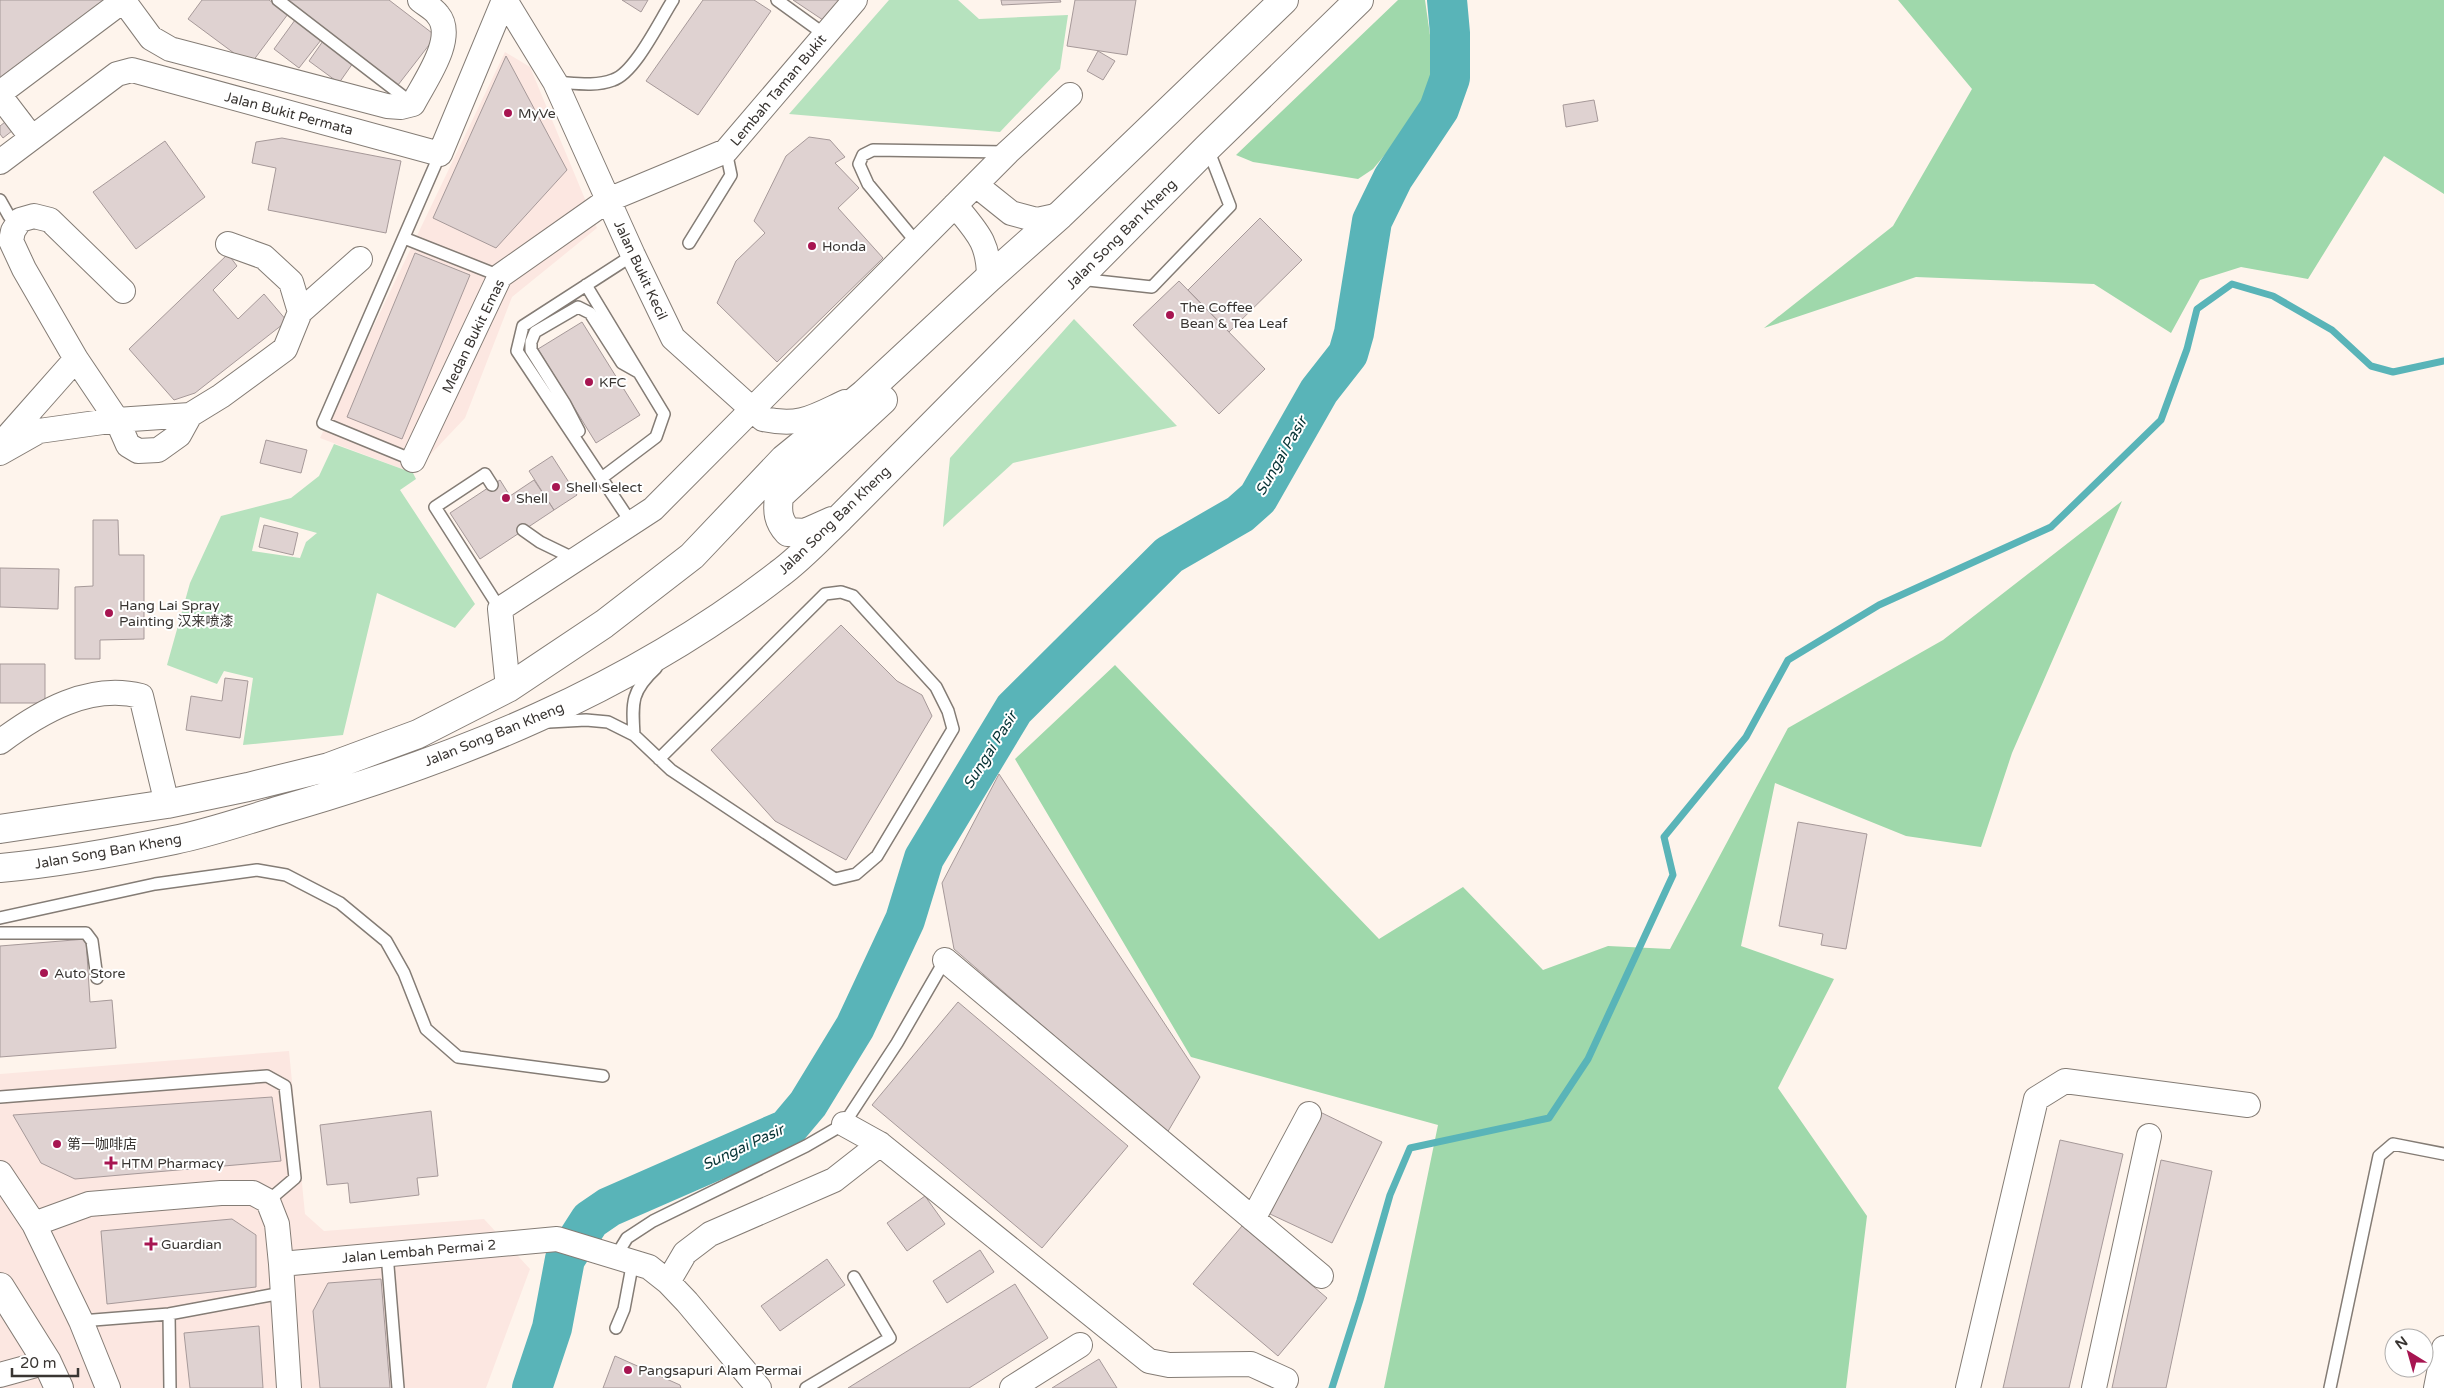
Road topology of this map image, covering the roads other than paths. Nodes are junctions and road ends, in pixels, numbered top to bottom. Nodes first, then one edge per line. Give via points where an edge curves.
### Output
1 (123, 0) edge
2 (278, 0) edge
3 (420, 0) edge
4 (505, 0) edge
5 (673, 0) edge
6 (777, 0) edge
7 (855, 0) edge
8 (1359, 0) edge
9 (1278, 4) edge
10 (824, 34) junction
11 (555, 82) junction
12 (0, 94) edge
13 (1070, 95) dead end
14 (413, 104) junction
15 (32, 138) junction
16 (1207, 148) junction
17 (726, 151) junction
18 (1008, 152) junction
19 (440, 154) junction
20 (0, 162) edge
21 (976, 185) junction
22 (0, 200) edge
23 (608, 200) junction
24 (955, 205) junction
25 (1060, 215) junction
26 (20, 220) junction
27 (404, 238) junction
28 (689, 243) dead end
29 (917, 243) junction
30 (228, 244) dead end
31 (1016, 253) junction
32 (633, 255) junction
33 (360, 259) dead end
34 (500, 276) junction
35 (989, 278) junction
36 (1076, 279) junction
37 (586, 285) junction
38 (123, 292) dead end
39 (300, 312) junction
40 (76, 359) junction
41 (638, 372) junction
42 (864, 394) junction
43 (753, 410) junction
44 (190, 415) junction
45 (117, 420) junction
46 (0, 445) edge
47 (0, 453) edge
48 (413, 460) joint
49 (603, 477) junction
50 (492, 485) dead end
51 (840, 518) junction
52 (632, 524) junction
53 (524, 530) dead end
54 (575, 559) junction
55 (500, 609) junction
56 (685, 641) junction
57 (508, 688) junction
58 (525, 724) junction
59 (634, 735) junction
60 (0, 742) edge
61 (659, 759) junction
62 (167, 804) junction
63 (0, 829) edge
64 (0, 868) edge
65 (0, 918) edge
66 (0, 934) edge
67 (945, 960) joint
68 (97, 978) dead end
69 (603, 1076) dead end
70 (0, 1097) edge
71 (2248, 1106) dead end
72 (1310, 1114) dead end
73 (844, 1124) junction
74 (2149, 1136) dead end
75 (880, 1144) junction
76 (2444, 1154) edge
77 (0, 1173) edge
78 (268, 1201) junction
79 (1253, 1219) junction
80 (34, 1224) junction
81 (386, 1254) junction
82 (624, 1258) junction
83 (282, 1264) junction
84 (854, 1276) dead end
85 (1321, 1276) dead end
86 (668, 1282) junction
87 (0, 1287) edge
88 (282, 1293) junction
89 (169, 1314) junction
90 (81, 1321) junction
91 (616, 1328) dead end
92 (1080, 1345) dead end
93 (2444, 1348) edge
94 (47, 1362) junction
95 (0, 1375) edge
96 (1286, 1380) dead end
97 (59, 1388) edge
98 (108, 1388) edge
99 (170, 1388) edge
100 (289, 1388) edge
101 (398, 1388) edge
102 (759, 1388) edge
103 (806, 1388) edge
104 (1012, 1388) edge
105 (1968, 1388) edge
106 (2094, 1388) edge
107 (2330, 1388) edge
108 (2436, 1388) edge

1 - 12 street
1 - 14 street via 151,38 170,49 387,106 401,108
2 - 14 lane
3 - 14 street via 439,15 445,31 441,50
4 - 11 street, Jalan Bukit Kecil
4 - 19 street
5 - 11 lane via 631,67 615,80 598,84
6 - 10 lane
7 - 10 street, Lembah Taman Bukit
8 - 16 main road, Jalan Song Ban Kheng
9 - 25 main road, Jalan Song Ban Kheng
10 - 17 street, Lembah Taman Bukit
11 - 23 street, Jalan Bukit Kecil
12 - 15 street
13 - 18 street
15 - 19 street, Jalan Bukit Permata via 118,74 132,70
15 - 20 street, Jalan Bukit Permata
16 - 36 main road, Jalan Song Ban Kheng
16 - 36 lane via 1230,206 1152,287
17 - 23 street, Lembah Taman Bukit
17 - 28 lane via 731,175
18 - 21 street
18 - 29 lane via 873,150 863,155 859,164 868,184
19 - 27 lane
21 - 24 street
21 - 25 street via 1011,212 1038,220
22 - 26 lane via 9,216
23 - 32 street, Jalan Bukit Kecil
23 - 34 street, Medan Bukit Emas
24 - 29 street
24 - 35 street via 984,245 989,257
25 - 31 main road, Jalan Song Ban Kheng
26 - 38 street via 34,216 50,220
26 - 40 street via 13,231 12,241 24,269
27 - 34 lane
27 - 48 lane via 323,423
29 - 43 street
30 - 39 street via 264,258 291,282
31 - 35 main road, Jalan Song Ban Kheng
31 - 51 main road via 1013,274 996,294 780,496 777,510 780,524 788,532 805,533
32 - 37 lane
32 - 43 street, Jalan Bukit Kecil via 673,338
33 - 39 street
34 - 48 street, Medan Bukit Emas
35 - 42 main road, Jalan Song Ban Kheng
36 - 51 main road, Jalan Song Ban Kheng
37 - 41 lane
37 - 49 lane via 523,326 517,351
39 - 44 street via 285,349
40 - 45 street
40 - 46 street
41 - 49 lane via 664,414 656,437
41 - 49 lane via 622,363 590,313 578,308 535,332 531,342 531,350 565,404
42 - 43 street, Jalan Bukit Kecil via 802,422 782,423 763,419
42 - 57 main road, Jalan Song Ban Kheng via 784,459 692,556 604,624
43 - 52 street via 653,509
44 - 45 street
44 - 45 street via 179,435 158,450 138,451 128,445
45 - 47 street via 40,431
49 - 52 lane
50 - 55 lane via 485,474 435,507
51 - 56 main road, Jalan Song Ban Kheng via 781,573
52 - 54 street
53 - 54 lane via 540,542
54 - 55 street
55 - 57 street
56 - 58 main road, Jalan Song Ban Kheng
56 - 59 lane via 640,683 632,707
57 - 62 main road, Jalan Song Ban Kheng via 418,734 329,767
58 - 59 lane via 586,720 608,722
58 - 64 main road, Jalan Song Ban Kheng via 357,788 176,840 30,866
59 - 61 lane
60 - 62 street via 29,720 96,693 125,692 141,696
61 - 61 lane via 835,879 856,874 877,856 953,729 936,686 853,596 841,592 826,594
62 - 63 main road, Jalan Song Ban Kheng
65 - 69 lane via 155,884 258,870 286,875 340,903 386,941 404,973 426,1029 458,1057
66 - 68 lane via 86,933 92,941
67 - 73 lane via 897,1043
67 - 79 street
70 - 78 lane via 267,1076 284,1086 294,1178
71 - 105 street via 2065,1081 2036,1099
72 - 79 street
73 - 75 street
73 - 82 lane via 653,1221 627,1238
74 - 106 street
75 - 86 street via 834,1180 710,1234 684,1253
75 - 96 street via 1149,1362 1169,1365 1251,1364
76 - 107 lane via 2394,1144 2379,1156
77 - 80 street
78 - 80 street via 253,1193 221,1192 89,1204
78 - 83 street via 277,1224
79 - 85 street
80 - 90 street
81 - 82 street, Jalan Lembah Permai 2 via 556,1239
81 - 83 street, Jalan Lembah Permai 2
81 - 101 lane
82 - 86 street via 650,1267
82 - 91 lane via 624,1309
83 - 88 street
84 - 103 lane via 890,1338
86 - 102 street
87 - 94 main road
88 - 89 lane
88 - 100 street
89 - 90 lane
89 - 99 lane
90 - 98 street
92 - 104 street
93 - 108 street
94 - 95 street
94 - 97 main road

